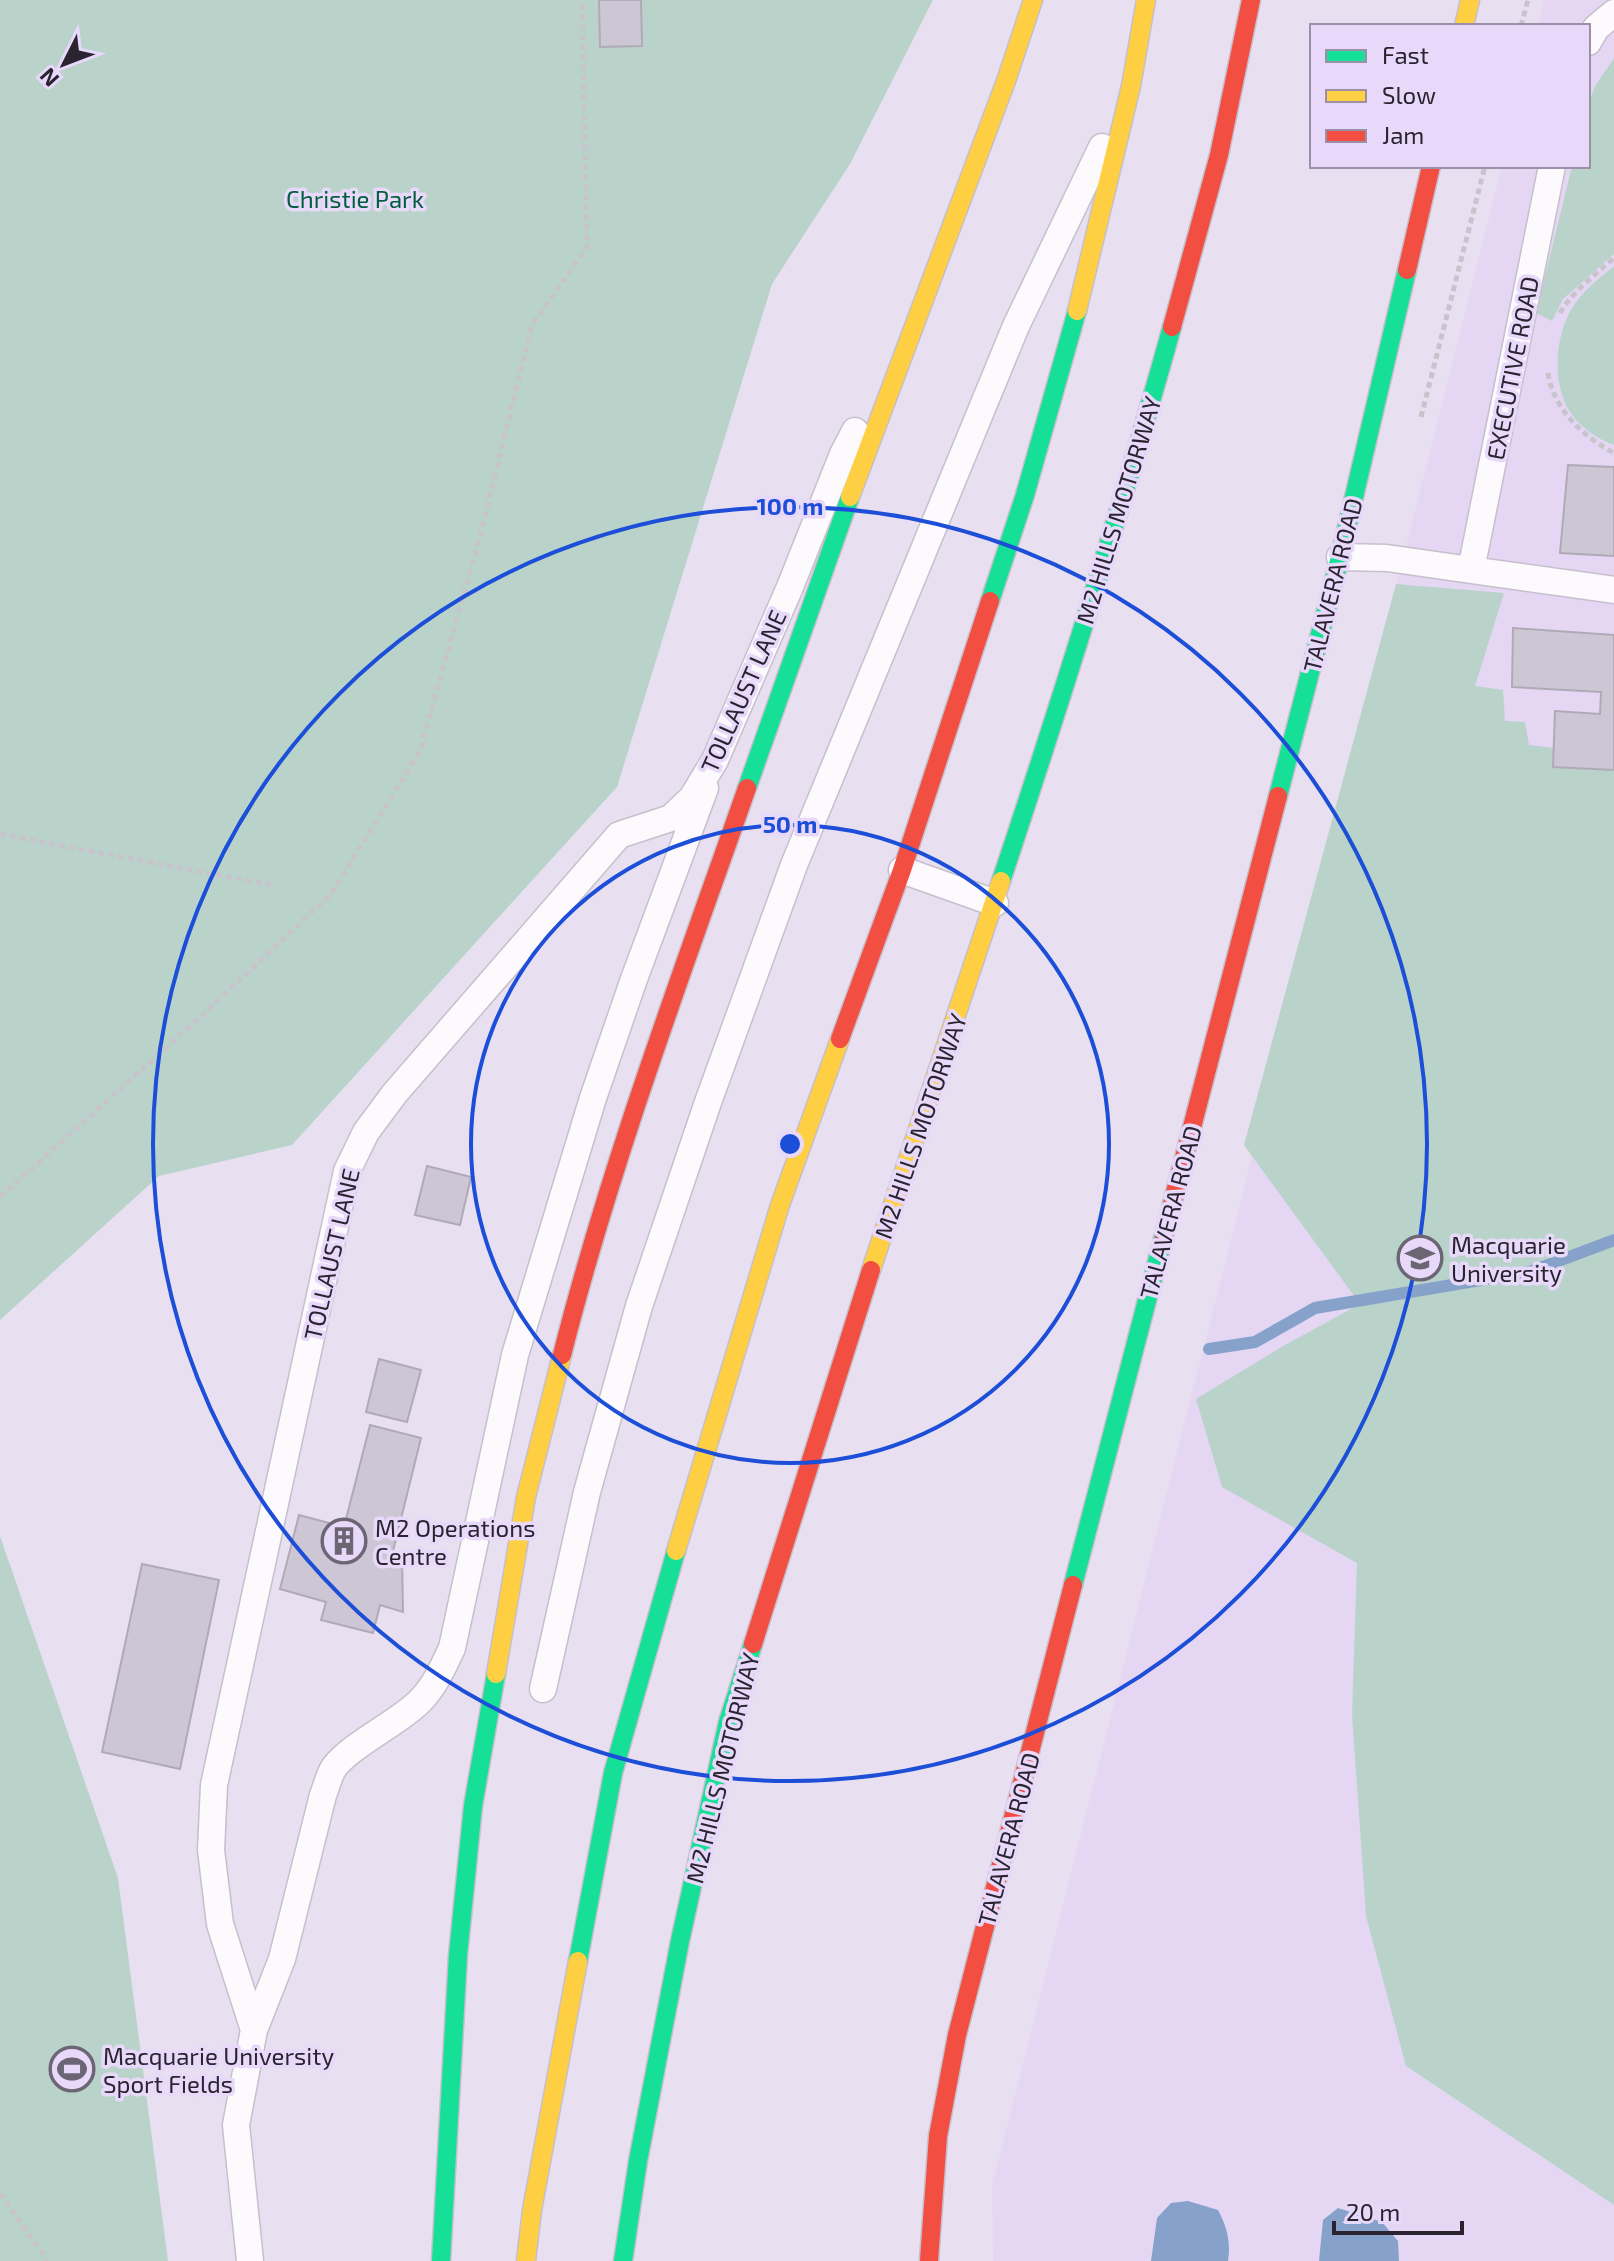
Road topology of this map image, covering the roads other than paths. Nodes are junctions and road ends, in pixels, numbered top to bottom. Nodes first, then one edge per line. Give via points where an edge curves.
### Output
1 (1033, 0) edge
2 (1146, 0) edge
3 (1251, 0) edge
4 (1470, 0) edge
5 (1614, 13) edge
6 (1464, 24) edge
7 (1590, 38) edge
8 (1131, 86) junction
9 (1431, 168) edge
10 (1552, 168) edge
11 (931, 280) junction
12 (1340, 557) junction
13 (1471, 570) junction
14 (1614, 590) edge
15 (715, 760) junction
16 (902, 870) junction
17 (995, 903) junction
18 (543, 1689) dead end
19 (254, 2030) junction
20 (250, 2261) edge
21 (441, 2261) edge
22 (526, 2261) edge
23 (623, 2261) edge
24 (929, 2261) edge

1 - 11 main road
2 - 8 main road
3 - 17 main road, M2 HILLS MOTORWAY via 1219,155 1132,470
4 - 6 main road
5 - 7 lane
8 - 16 main road via 1081,298 1029,480
8 - 18 lane via 1016,326 794,865 639,1306 587,1492
9 - 12 main road, TALAVERA ROAD
10 - 13 lane, EXECUTIVE ROAD
11 - 15 lane, TOLLAUST LANE via 843,454
11 - 21 main road via 635,1108 576,1299 530,1482 473,1806 458,1955
12 - 13 lane
12 - 24 main road, TALAVERA ROAD via 957,2035 938,2136
13 - 14 lane
15 - 19 lane via 593,1098 515,1355 452,1648 437,1681 419,1703 332,1769 282,1959
15 - 19 lane, TOLLAUST LANE via 692,798 671,818 619,835 395,1093 366,1132 347,1171 214,1785 211,1850 220,1924
16 - 17 lane
16 - 22 main road via 780,1205 613,1773
17 - 23 main road, M2 HILLS MOTORWAY via 848,1340 728,1722 680,1941
19 - 20 lane, TOLLAUST LANE via 236,2125

